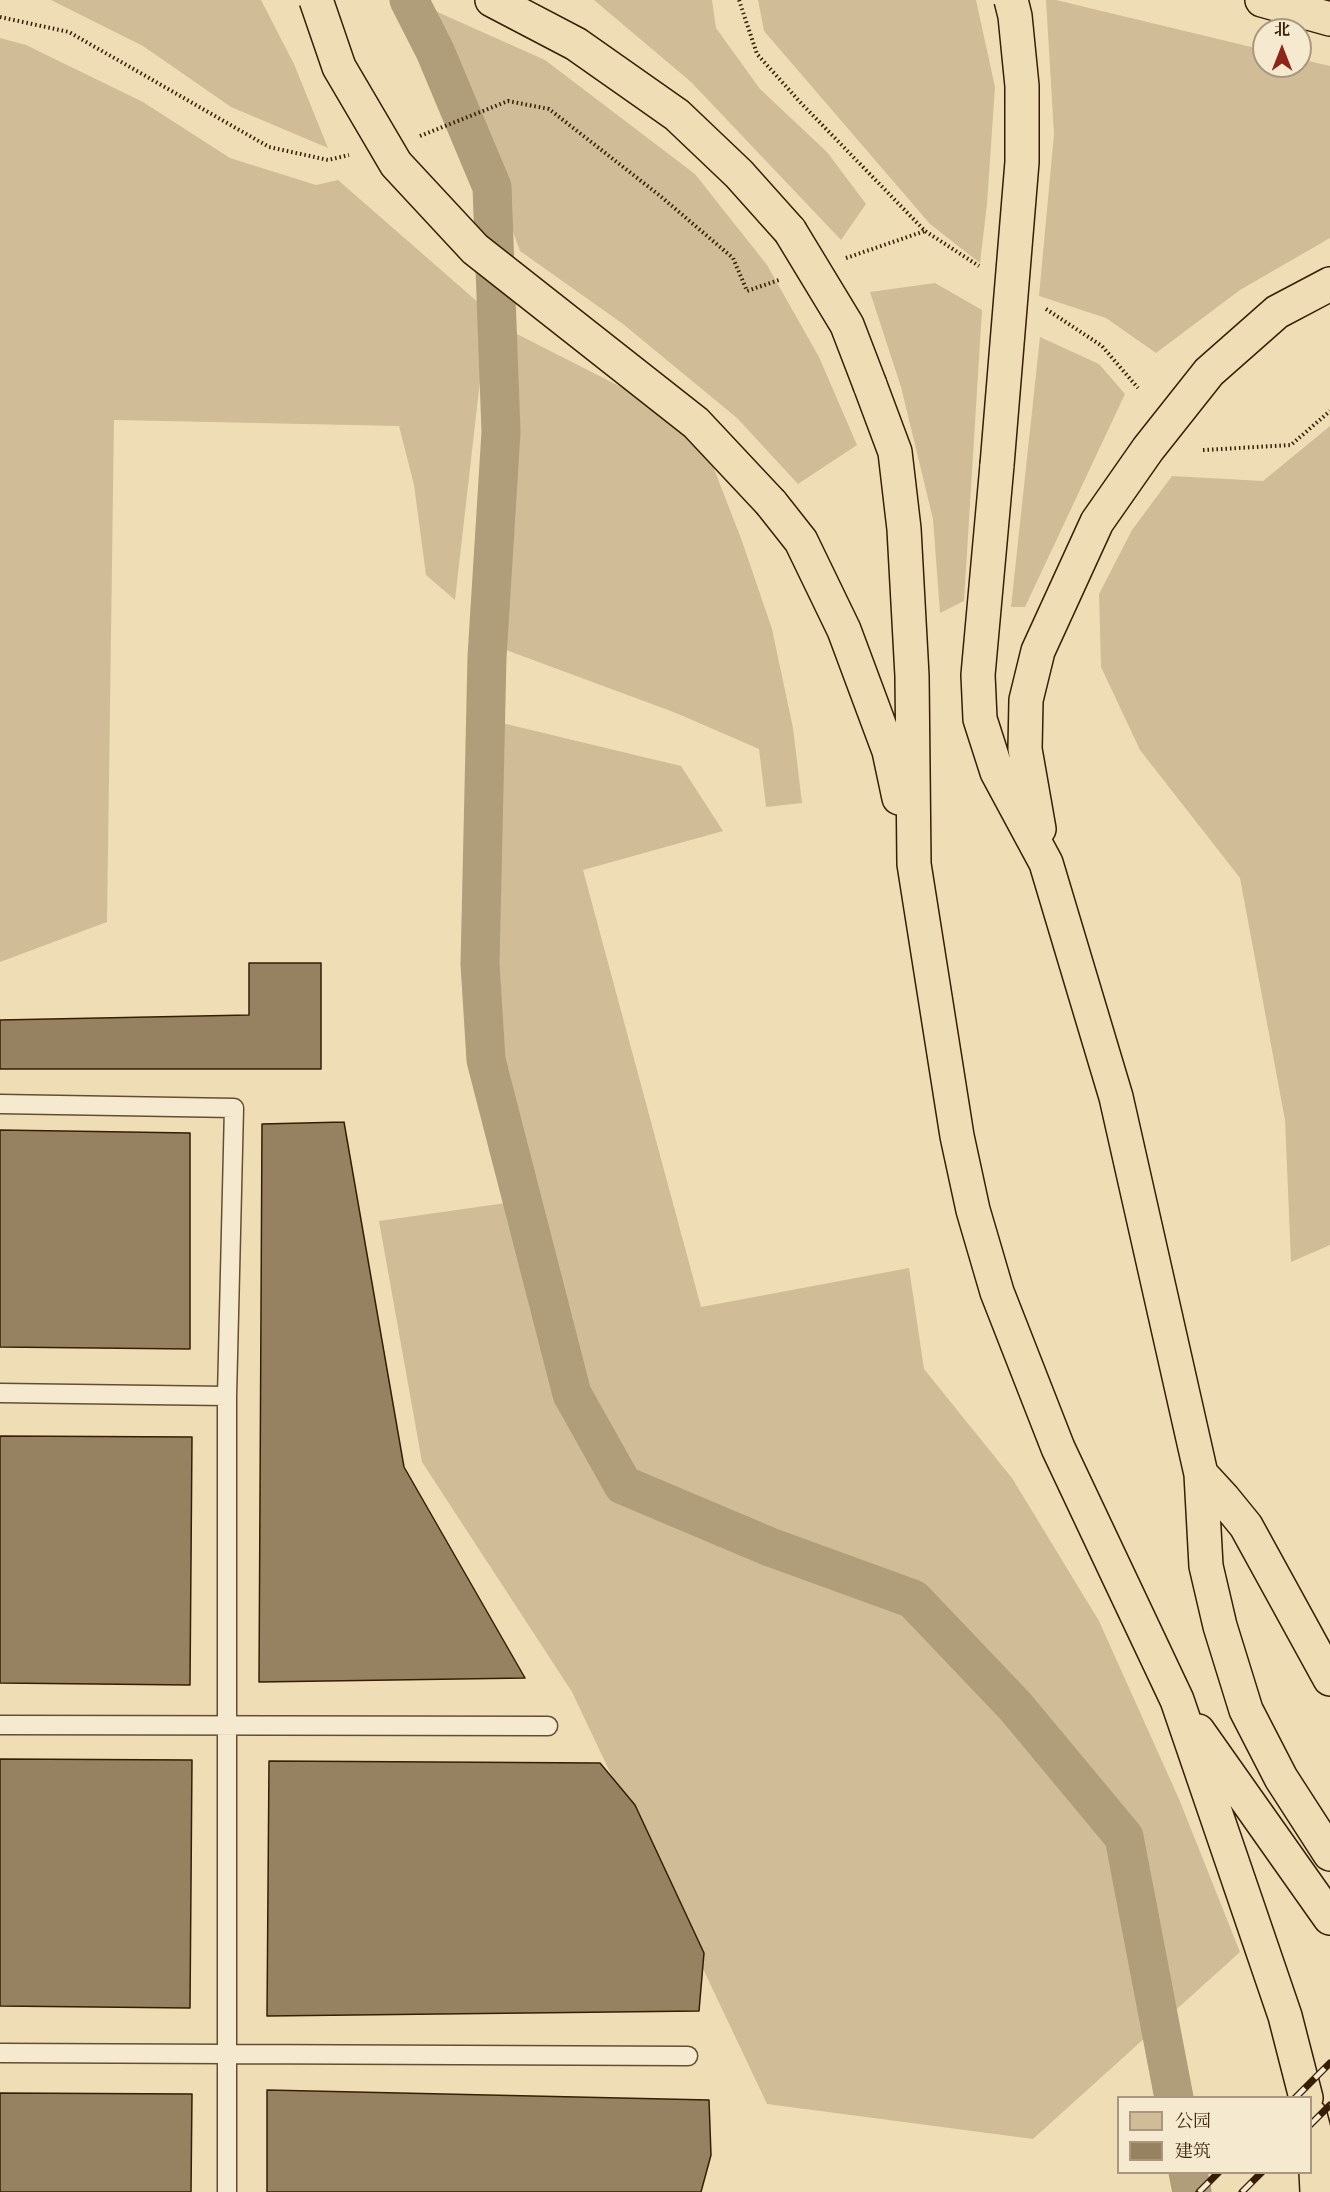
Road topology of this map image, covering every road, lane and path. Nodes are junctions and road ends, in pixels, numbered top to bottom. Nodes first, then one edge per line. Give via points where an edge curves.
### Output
1 (316, 0) edge
2 (492, 0) edge
3 (739, 0) edge
4 (1011, 0) edge
5 (1262, 0) edge
6 (0, 17) edge
7 (1330, 19) edge
8 (413, 138) dead end
9 (360, 152) dead end
10 (925, 231) junction
11 (836, 261) dead end
12 (984, 269) dead end
13 (781, 280) dead end
14 (1330, 284) edge
15 (1043, 307) dead end
16 (1138, 388) dead end
17 (1330, 411) edge
18 (1203, 450) dead end
19 (1046, 863) junction
20 (914, 864) junction
21 (0, 1104) edge
22 (0, 1393) edge
23 (227, 1396) junction
24 (1201, 1474) junction
25 (1330, 1679) edge
26 (1177, 1700) junction
27 (0, 1725) edge
28 (227, 1726) junction
29 (548, 1726) dead end
30 (1330, 1854) edge
31 (1330, 1918) edge
32 (0, 2053) edge
33 (227, 2053) junction
34 (688, 2055) dead end
35 (1306, 2096) edge
36 (1312, 2120) edge
37 (227, 2192) edge
38 (1317, 2192) edge

1 - 20 highway, bridge via 339,67 396,164 475,249 696,423 801,541 844,630 889,751
2 - 20 highway, bridge via 576,44 677,115 739,174 790,231 847,325 895,452 904,529 912,676
3 - 10 path via 757,54
4 - 19 highway, bridge via 1022,86 1022,162 978,675 980,719 997,772
5 - 7 highway
6 - 9 path via 69,32 269,147 328,160
8 - 13 path via 508,102 549,110 733,258 747,291
10 - 11 path
10 - 12 path
14 - 19 highway via 1278,312 1209,372 1097,522 1038,651 1026,700 1025,749
15 - 16 path via 1102,345
17 - 18 path via 1291,445
19 - 24 highway via 1116,1096
20 - 26 highway via 957,1136 997,1292 1058,1448
21 - 23 lane via 234,1108
22 - 23 lane
23 - 28 lane
24 - 25 highway via 1246,1527
24 - 30 highway via 1206,1566 1246,1710 1281,1778
26 - 31 highway
26 - 35 highway via 1286,2016
27 - 28 lane
28 - 29 lane
28 - 33 lane
32 - 33 lane
33 - 34 lane
33 - 37 lane
36 - 38 highway

